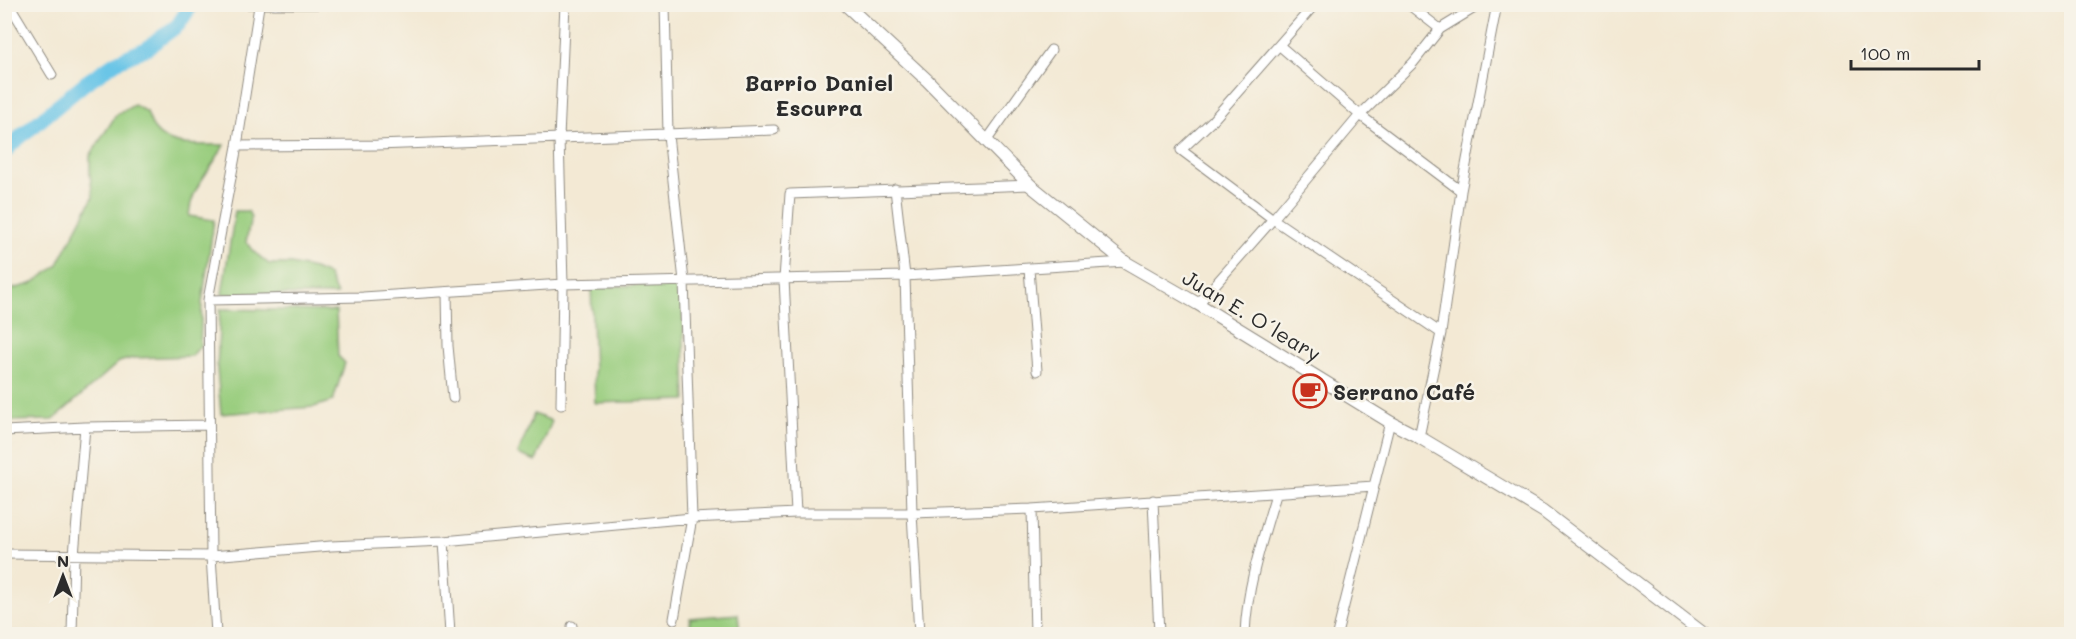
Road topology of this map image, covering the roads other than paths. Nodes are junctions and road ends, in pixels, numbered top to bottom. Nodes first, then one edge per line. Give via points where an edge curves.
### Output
1 (9, 4) edge
2 (231, 4) edge
3 (338, 4) edge
4 (565, 4) edge
5 (666, 4) edge
6 (844, 4) edge
7 (1315, 4) edge
8 (1408, 4) edge
9 (1481, 4) edge
10 (1497, 4) edge
11 (259, 6) junction
12 (1440, 29) junction
13 (1280, 46) junction
14 (1051, 50) dead end
15 (52, 75) dead end
16 (1360, 115) junction
17 (774, 130) dead end
18 (668, 135) junction
19 (560, 138) junction
20 (987, 140) junction
21 (237, 146) junction
22 (1029, 185) junction
23 (895, 189) junction
24 (1461, 191) junction
25 (1273, 219) junction
26 (1125, 262) junction
27 (1029, 268) junction
28 (905, 276) junction
29 (784, 279) junction
30 (684, 281) junction
31 (563, 284) junction
32 (447, 292) junction
33 (208, 300) junction
34 (1198, 303) junction
35 (1441, 333) junction
36 (1037, 371) dead end
37 (453, 398) dead end
38 (561, 405) dead end
39 (1390, 422) junction
40 (208, 425) junction
41 (85, 427) junction
42 (4, 431) edge
43 (1419, 437) junction
44 (1374, 486) junction
45 (1276, 494) junction
46 (1153, 500) junction
47 (1032, 509) junction
48 (796, 513) junction
49 (912, 513) junction
50 (692, 518) junction
51 (444, 541) junction
52 (4, 554) edge
53 (74, 555) junction
54 (211, 556) junction
55 (674, 619) dead end
56 (72, 634) edge
57 (216, 634) edge
58 (450, 634) edge
59 (919, 634) edge
60 (1035, 634) edge
61 (1159, 634) edge
62 (1245, 634) edge
63 (1337, 634) edge
64 (1704, 634) edge

1 - 15 street
2 - 11 street
3 - 11 street
4 - 19 street
5 - 18 street
6 - 20 street, Juan E. O´leary
7 - 13 street
8 - 12 street
9 - 12 street
10 - 24 street
11 - 21 street
12 - 16 street via 1413,63
13 - 16 street
13 - 25 street via 1181,150
14 - 20 street
16 - 24 street
16 - 25 street
17 - 18 street
18 - 19 street
18 - 30 street
19 - 21 street
19 - 31 street
20 - 22 street, Juan E. O´leary
21 - 33 street
22 - 23 street
22 - 26 street, Juan E. O´leary
23 - 28 street
23 - 29 street via 790,194
24 - 35 street
25 - 34 street
25 - 35 street
26 - 27 street
26 - 34 street, Juan E. O´leary
27 - 28 street
27 - 36 street
28 - 29 street
28 - 49 street
29 - 30 street
29 - 48 street
30 - 31 street
30 - 50 street
31 - 32 street
31 - 38 street
32 - 33 street
32 - 37 street
33 - 40 street
34 - 39 street, Juan E. O´leary
35 - 43 street
39 - 43 street, Juan E. O´leary
39 - 44 street
40 - 41 street
40 - 54 street
41 - 42 street
41 - 53 street
43 - 64 street, Juan E. O´leary via 1543,511
44 - 45 street
44 - 63 street
45 - 46 street
45 - 62 street via 1254,565 1246,603
46 - 47 street
46 - 61 street
47 - 49 street
47 - 60 street
48 - 49 street
48 - 50 street
49 - 59 street
50 - 51 street
50 - 55 street
51 - 54 street
51 - 58 street
52 - 53 street
53 - 54 street
53 - 56 street
54 - 57 street

